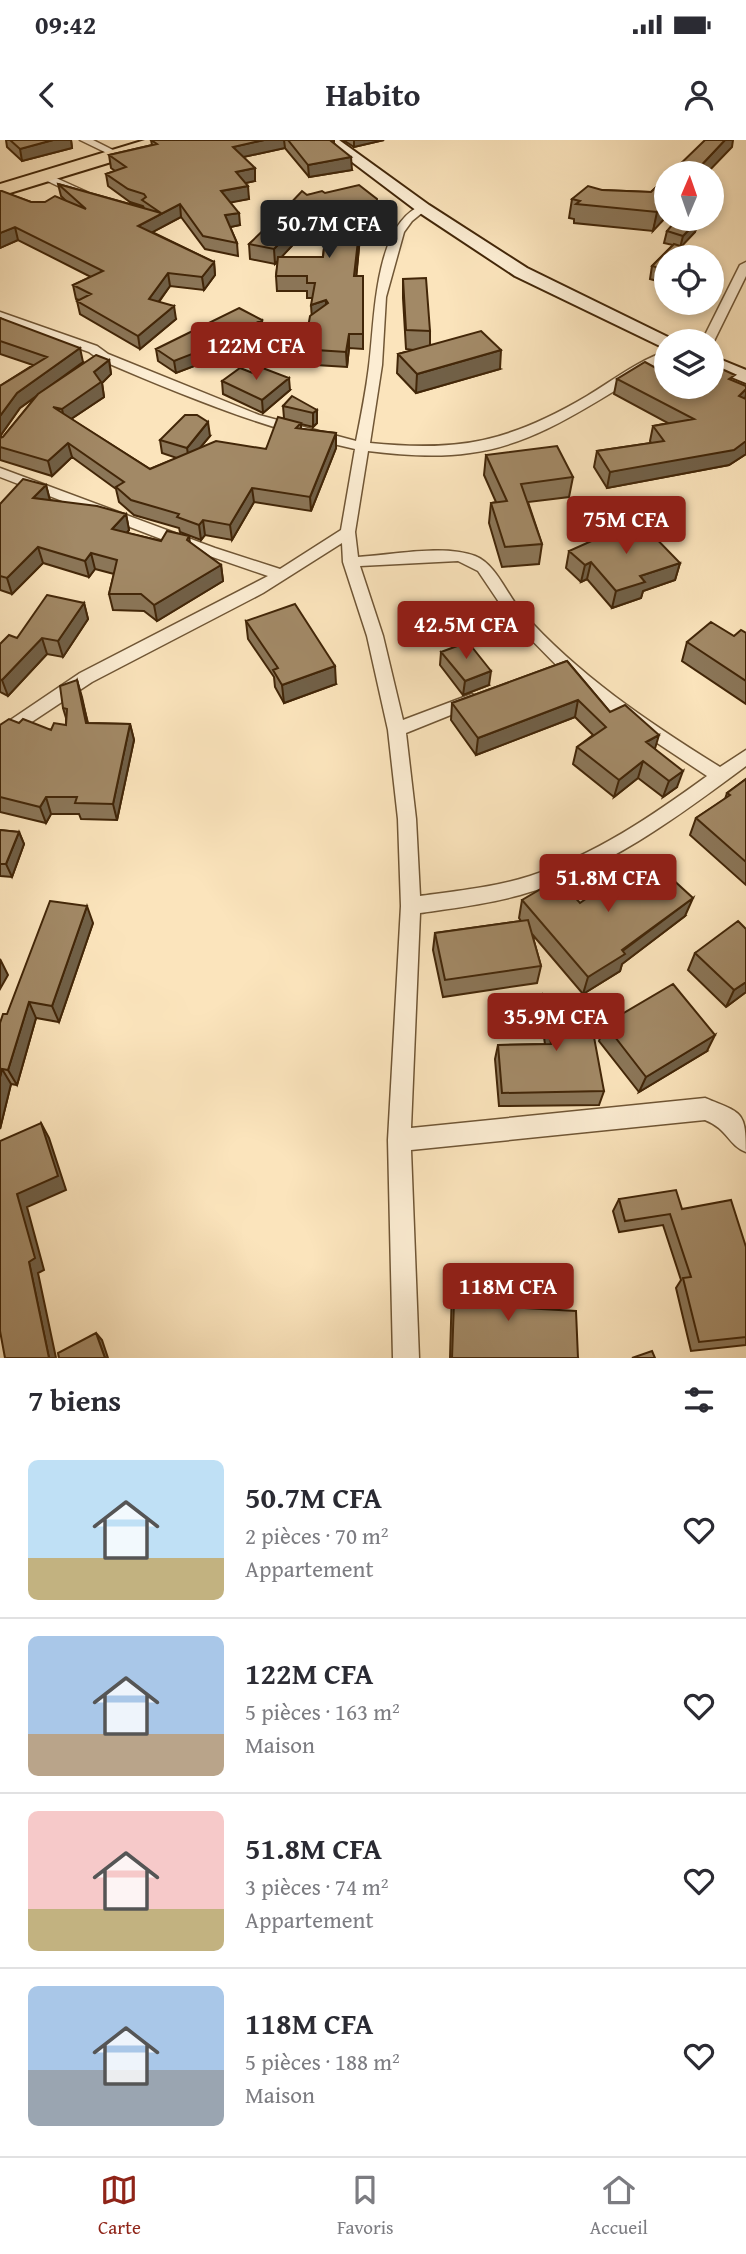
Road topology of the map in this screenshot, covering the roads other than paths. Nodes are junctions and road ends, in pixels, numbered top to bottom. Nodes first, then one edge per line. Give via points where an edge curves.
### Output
1 (85, 140) edge
2 (164, 140) edge
3 (330, 140) edge
4 (116, 154) junction
5 (45, 176) junction
6 (0, 190) edge
7 (99, 199) edge
8 (423, 208) junction
9 (746, 265) edge
10 (0, 316) edge
11 (714, 329) edge
12 (654, 336) edge
13 (104, 357) junction
14 (654, 362) edge
15 (724, 367) edge
16 (84, 371) edge
17 (746, 377) edge
18 (363, 447) junction
19 (0, 472) edge
20 (348, 532) junction
21 (351, 562) junction
22 (281, 575) junction
23 (486, 695) edge
24 (397, 730) junction
25 (0, 736) edge
26 (737, 769) edge
27 (411, 906) junction
28 (399, 1140) junction
29 (746, 1141) edge
30 (406, 1358) edge

1 - 4 street
2 - 4 highway
3 - 8 street
4 - 5 highway
5 - 6 highway
5 - 7 street
8 - 12 street via 521,272
8 - 18 street via 408,219 391,253 380,297 376,365
9 - 11 street
10 - 13 street
13 - 16 street
13 - 18 street via 256,419
14 - 18 street via 524,435 493,444 419,451
15 - 17 street
18 - 20 street
19 - 22 street via 212,555
20 - 21 street
20 - 22 street
21 - 24 street via 375,636
21 - 26 street via 459,556 475,560 490,573 500,596 556,667 630,718
22 - 25 street via 98,671
23 - 24 street
24 - 27 street
26 - 27 street via 615,846 535,883
27 - 28 street
28 - 29 street via 705,1110 728,1118
28 - 30 street

